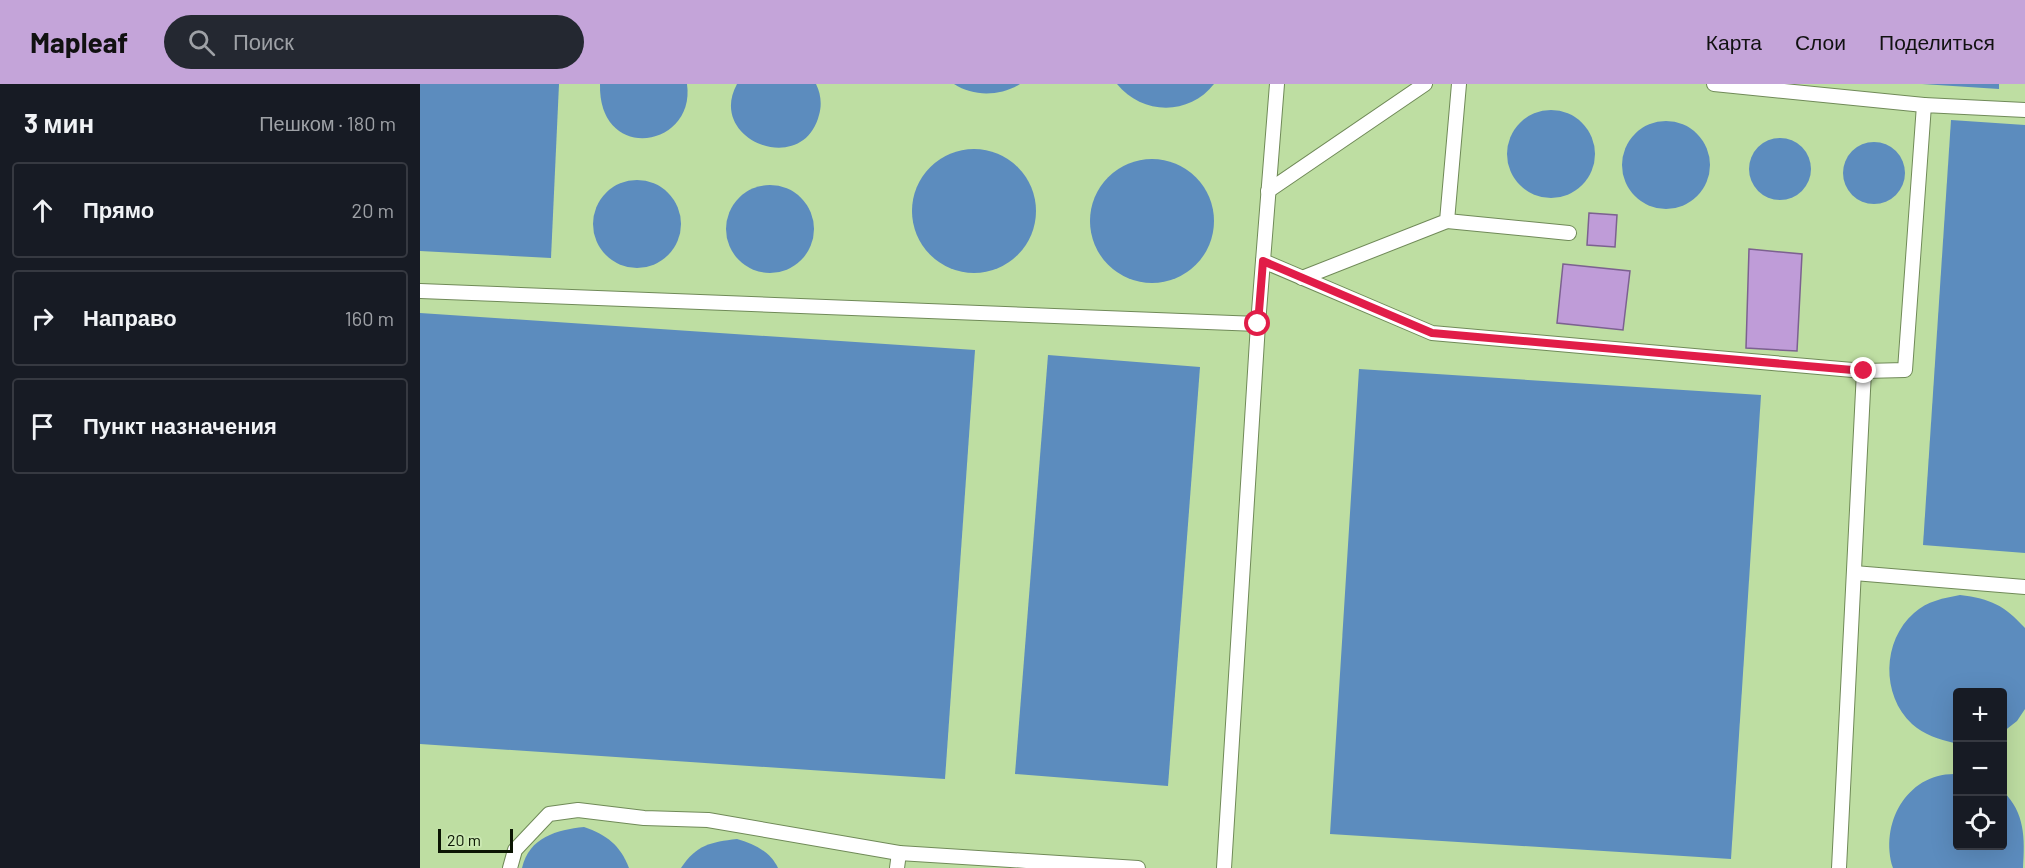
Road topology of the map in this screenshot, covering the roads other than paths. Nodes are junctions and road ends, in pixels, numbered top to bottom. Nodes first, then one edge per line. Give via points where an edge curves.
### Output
1 (1277, 84) edge
2 (1425, 84) edge
3 (1459, 84) edge
4 (1714, 84) edge
5 (1924, 105) junction
6 (2025, 110) edge
7 (1269, 191) junction
8 (1446, 221) junction
9 (1569, 233) dead end
10 (1263, 261) junction
11 (1302, 278) junction
12 (420, 291) edge
13 (1258, 324) junction
14 (1864, 371) junction
15 (1854, 573) junction
16 (2025, 587) edge
17 (899, 853) junction
18 (1003, 864) edge
19 (510, 868) edge
20 (897, 868) edge
21 (1138, 868) edge
22 (1224, 868) edge
23 (1839, 868) edge

1 - 7 lane
2 - 7 lane
3 - 8 lane
4 - 5 lane
5 - 6 lane
5 - 14 lane via 1905,370
7 - 10 lane
8 - 9 lane
8 - 11 lane
10 - 11 lane
10 - 13 lane
11 - 14 lane via 1432,333
12 - 13 lane
13 - 22 lane
14 - 15 lane
15 - 16 lane
15 - 23 lane
17 - 18 lane
17 - 19 lane via 719,821 644,819 578,810 549,814 515,850
17 - 20 lane
18 - 21 lane

